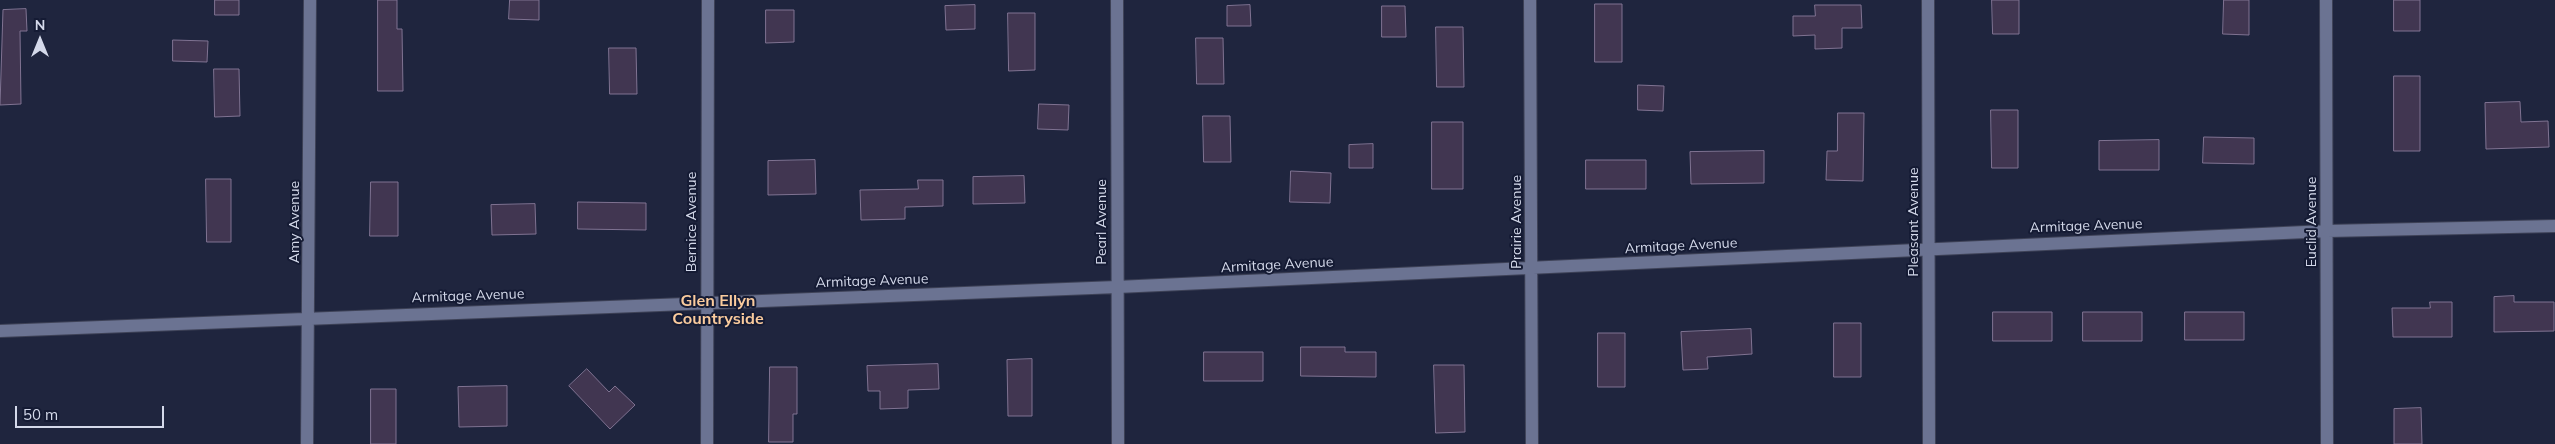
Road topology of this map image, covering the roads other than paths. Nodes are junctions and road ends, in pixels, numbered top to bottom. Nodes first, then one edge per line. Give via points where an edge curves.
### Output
1 (310, 0) edge
2 (708, 0) edge
3 (1117, 0) edge
4 (1530, 0) edge
5 (1928, 0) edge
6 (2326, 0) edge
7 (2555, 226) edge
8 (2327, 231) junction
9 (1929, 248) junction
10 (1532, 268) junction
11 (1117, 287) junction
12 (707, 302) junction
13 (308, 318) junction
14 (0, 331) edge
15 (307, 444) edge
16 (706, 444) edge
17 (1118, 444) edge
18 (1532, 444) edge
19 (1929, 444) edge
20 (2327, 444) edge

1 - 13 street, Amy Avenue
2 - 12 street, Bernice Avenue
3 - 11 street, Pearl Avenue
4 - 10 street, Prairie Avenue
5 - 9 street, Pleasant Avenue
6 - 8 street, Euclid Avenue
7 - 8 street, Armitage Avenue
8 - 9 street, Armitage Avenue
8 - 20 street, Euclid Avenue
9 - 10 street, Armitage Avenue
9 - 19 street, Pleasant Avenue
10 - 11 street, Armitage Avenue
10 - 18 street, Prairie Avenue
11 - 12 street, Armitage Avenue
11 - 17 street, Pearl Avenue
12 - 13 street, Armitage Avenue
12 - 16 street, Bernice Avenue
13 - 14 street, Armitage Avenue
13 - 15 street, Amy Avenue

